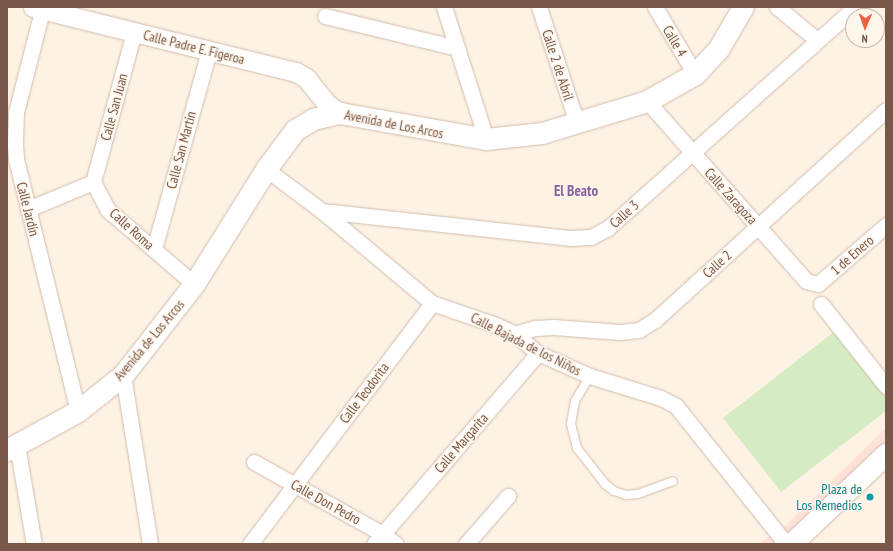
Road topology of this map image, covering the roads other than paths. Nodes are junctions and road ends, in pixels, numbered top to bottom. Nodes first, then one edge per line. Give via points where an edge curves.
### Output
1 (444, 7) edge
2 (539, 7) edge
3 (655, 7) edge
4 (743, 7) edge
5 (777, 7) edge
6 (855, 7) edge
7 (40, 8) edge
8 (325, 16) dead end
9 (134, 32) junction
10 (817, 40) junction
11 (457, 48) junction
12 (209, 51) junction
13 (695, 74) junction
14 (647, 101) junction
15 (886, 110) edge
16 (340, 113) junction
17 (577, 123) junction
18 (486, 139) junction
19 (691, 152) junction
20 (266, 169) junction
21 (93, 182) junction
22 (28, 209) junction
23 (322, 211) junction
24 (886, 225) edge
25 (759, 226) junction
26 (154, 249) junction
27 (194, 284) junction
28 (818, 284) joint
29 (432, 302) junction
30 (821, 304) dead end
31 (515, 334) junction
32 (538, 353) junction
33 (123, 375) junction
34 (590, 376) junction
35 (886, 386) edge
36 (78, 411) junction
37 (12, 447) edge
38 (886, 454) edge
39 (254, 462) dead end
40 (673, 481) dead end
41 (295, 484) junction
42 (508, 496) dead end
43 (379, 539) edge
44 (34, 544) edge
45 (150, 544) edge
46 (250, 544) edge
47 (396, 544) edge
48 (466, 544) edge
49 (786, 544) edge
50 (791, 544) edge

1 - 11 street
2 - 17 street, Calle 2 de Abril
3 - 13 street, Calle 4
4 - 13 main road, Avenida de Los Arcos via 719,48
5 - 10 street
6 - 10 street, Calle 3
7 - 9 street, Calle Padre E. Figeroa
7 - 22 street, Calle Jardín via 14,128 16,159
8 - 11 street
9 - 12 street, Calle Padre E. Figeroa
9 - 21 street, Calle San Juan
10 - 19 street, Calle 3
11 - 18 street
12 - 16 street, Calle Padre E. Figeroa via 296,72 306,78 327,104
12 - 26 street, Calle San Martín
13 - 14 main road, Avenida de Los Arcos
14 - 17 main road, Avenida de Los Arcos
14 - 19 street, Calle Zaragoza
15 - 25 street, Calle 2
16 - 18 main road, Avenida de Los Arcos via 461,137
16 - 20 main road, Avenida de Los Arcos via 313,119 295,130
17 - 18 main road, Avenida de Los Arcos via 542,133
19 - 23 street, Calle 3 via 608,228 591,237 570,238
19 - 25 street, Calle Zaragoza
20 - 23 street, Calle Bajada de los Niños
20 - 27 main road, Avenida de Los Arcos
21 - 22 street
21 - 26 street, Calle Roma via 108,210
22 - 36 street, Calle Jardín
23 - 29 street, Calle Bajada de los Niños
24 - 28 street, 1 de Enero
25 - 28 street, Calle Zaragoza via 806,281
25 - 31 street, Calle 2 via 655,320 639,330 620,332 554,327 535,328
26 - 27 street, Calle Roma
27 - 33 main road, Avenida de Los Arcos
29 - 31 street, Calle Bajada de los Niños via 467,313
29 - 41 street, Calle Teodorita
30 - 35 street
31 - 32 street, Calle Bajada de los Niños
32 - 34 street, Calle Bajada de los Niños
32 - 43 street, Calle Margarita
33 - 36 main road, Avenida de Los Arcos
33 - 45 street
34 - 40 lane via 575,401 572,424 577,448 605,484 614,491 626,495 638,494
34 - 49 street, Calle Bajada de los Niños via 661,398 676,406
36 - 37 main road, Avenida de Los Arcos
37 - 44 street
38 - 50 main road
39 - 41 street, Calle Don Pedro
41 - 43 street, Calle Don Pedro
41 - 46 street, Calle Teodorita
42 - 48 street
43 - 47 street, Calle Don Pedro

